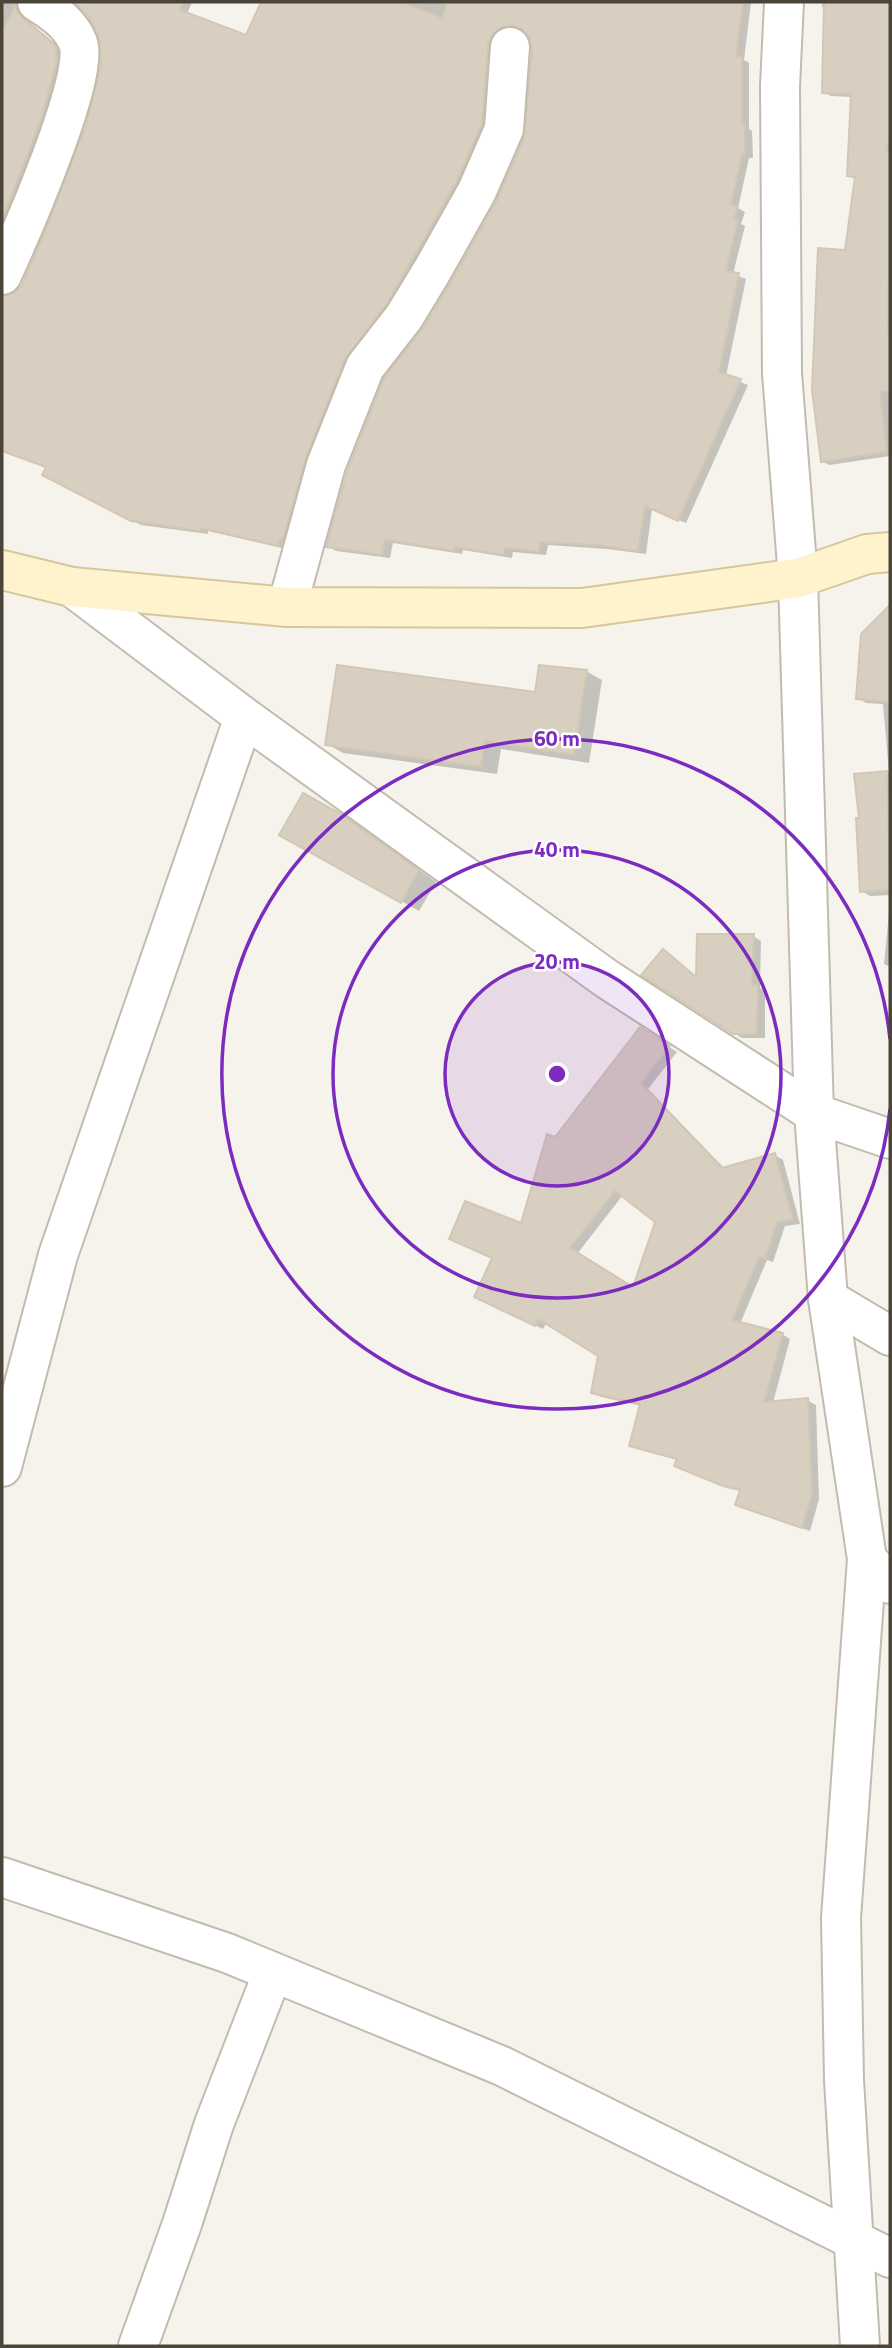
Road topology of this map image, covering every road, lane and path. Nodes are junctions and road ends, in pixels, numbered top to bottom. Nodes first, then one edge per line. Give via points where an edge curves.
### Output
1 (37, 2) edge
2 (784, 2) edge
3 (510, 47) dead end
4 (2, 275) edge
5 (883, 558) edge
6 (2, 570) edge
7 (798, 578) junction
8 (72, 587) junction
9 (287, 607) junction
10 (244, 717) junction
11 (814, 1113) junction
12 (890, 1139) edge
13 (828, 1299) junction
14 (890, 1336) edge
15 (4, 1451) edge
16 (878, 1571) edge
17 (2, 1877) edge
18 (273, 1972) junction
19 (852, 2238) junction
20 (890, 2258) edge
21 (138, 2346) edge
22 (860, 2346) edge

1 - 4 street via 66,23 81,59 29,218
2 - 7 street via 780,86 782,373
3 - 9 street via 504,129 477,191 432,271 365,368 326,465
5 - 7 main road
6 - 8 main road
7 - 9 main road via 582,608
7 - 11 street
8 - 9 main road
8 - 10 street
10 - 11 street via 607,979
10 - 15 street via 58,1255
11 - 12 street
11 - 13 street
13 - 14 street
13 - 16 street
16 - 19 street via 841,1918
17 - 18 street
18 - 19 street via 502,2066
18 - 21 street via 214,2124
19 - 20 street
19 - 22 street

